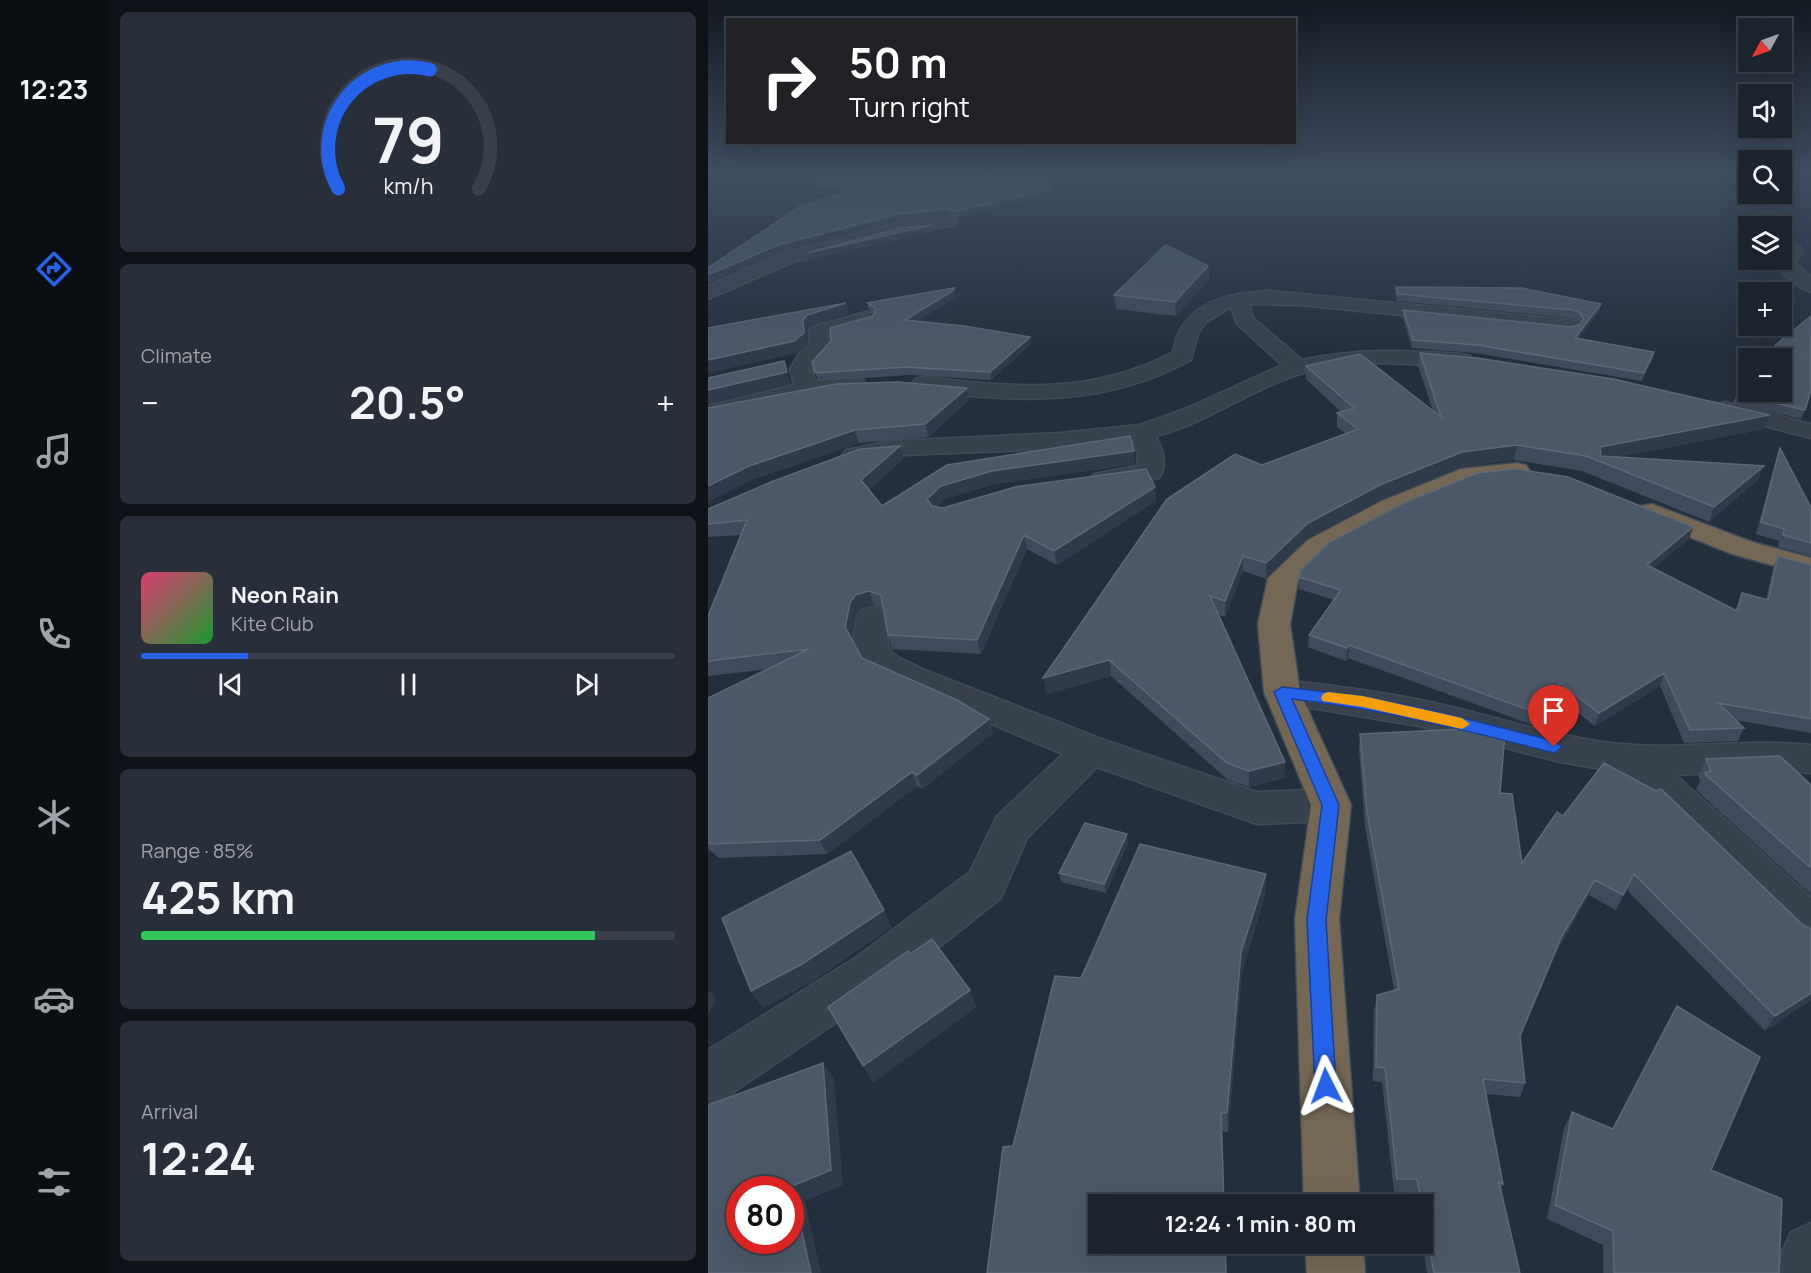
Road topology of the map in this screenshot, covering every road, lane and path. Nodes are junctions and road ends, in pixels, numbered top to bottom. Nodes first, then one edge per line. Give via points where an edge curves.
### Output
1 (877, 233) edge
2 (1791, 270) edge
3 (1811, 286) edge
4 (708, 293) edge
5 (1238, 299) junction
6 (866, 318) edge
7 (1570, 326) edge
8 (806, 360) junction
9 (1485, 364) edge
10 (783, 365) edge
11 (1298, 368) junction
12 (878, 384) edge
13 (902, 384) edge
14 (806, 389) junction
15 (1700, 404) edge
16 (708, 413) edge
17 (1811, 431) edge
18 (1142, 432) junction
19 (829, 464) edge
20 (1549, 476) edge
21 (1080, 482) edge
22 (1620, 499) edge
23 (1811, 567) edge
24 (873, 616) dead end
25 (1282, 692) junction
26 (1091, 750) junction
27 (1811, 759) edge
28 (1635, 760) junction
29 (1331, 805) junction
30 (1811, 926) edge
31 (708, 1088) edge
32 (1331, 1194) edge
33 (1811, 1252) edge
34 (1335, 1254) edge
35 (1336, 1273) edge
36 (1808, 1273) edge

1 - 4 street via 787,258
2 - 3 street
5 - 7 street via 1277,297
5 - 11 street via 1244,320
5 - 13 street via 1206,312 1188,332 1183,355 1159,371 1133,380 1046,393
6 - 8 street via 819,331 821,347
8 - 10 street
8 - 14 street via 801,369
9 - 11 street via 1380,357 1347,358
11 - 18 street via 1243,388 1199,414
12 - 14 street
14 - 16 street
15 - 17 street
18 - 19 street via 1063,442 998,441 891,449 860,453
18 - 21 street via 1151,454 1150,472
20 - 25 highway via 1514,470 1470,475 1392,507 1318,546 1283,579 1274,624
22 - 23 highway via 1742,548
24 - 26 street via 870,641 880,662
25 - 28 street via 1363,702 1439,717 1534,744
25 - 29 highway
26 - 29 street via 1257,808
26 - 31 street via 1011,828 986,885 874,970 717,1073
27 - 28 street via 1785,755
28 - 30 street
29 - 32 highway via 1317,920
33 - 36 street
34 - 35 highway

